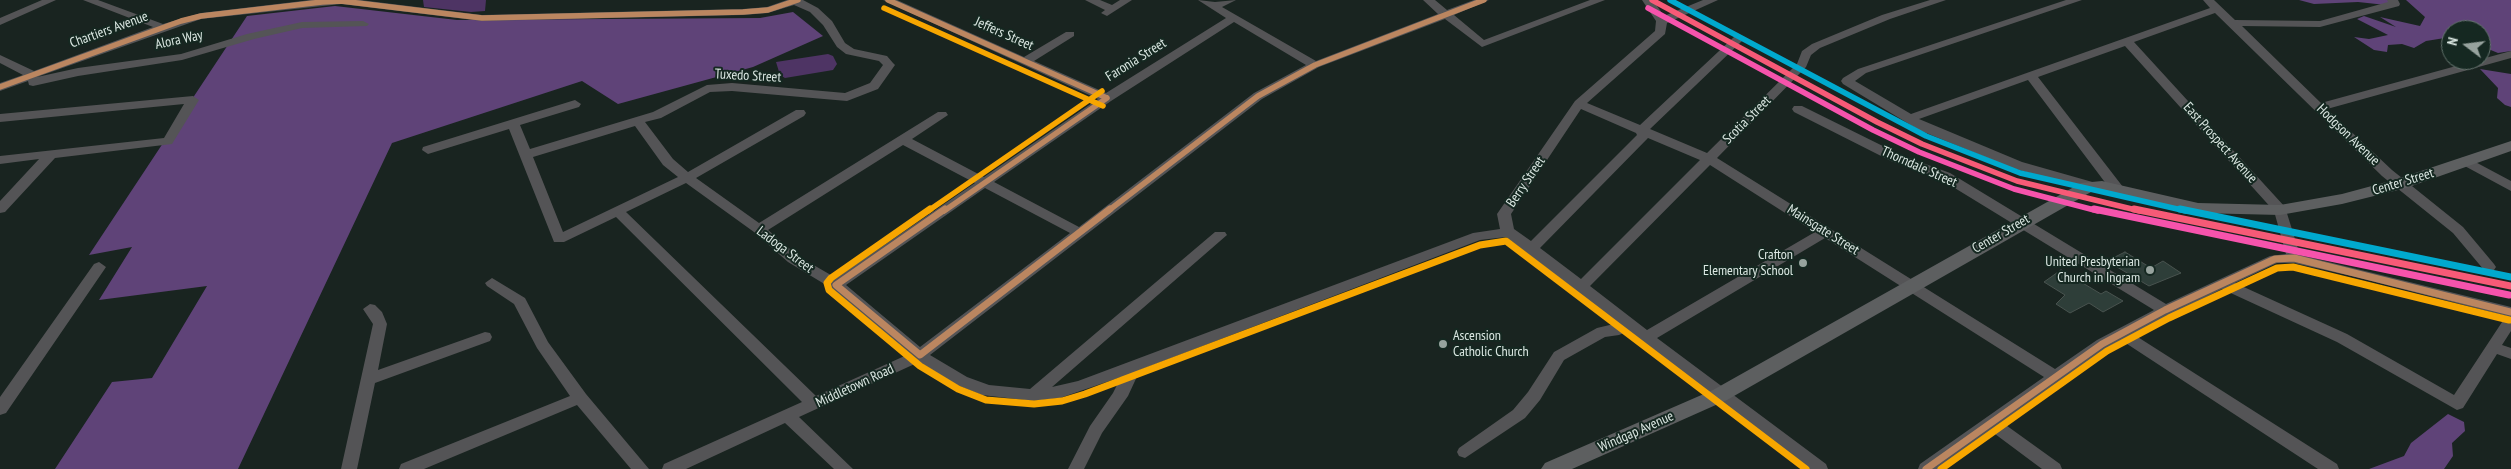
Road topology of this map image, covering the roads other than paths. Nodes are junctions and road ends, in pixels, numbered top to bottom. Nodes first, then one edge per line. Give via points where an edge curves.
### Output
1 (51, 0) edge
2 (88, 0) edge
3 (888, 0) edge
4 (1090, 0) edge
5 (1127, 0) edge
6 (1203, 0) edge
7 (1231, 0) edge
8 (1428, 0) edge
9 (1484, 0) edge
10 (1600, 0) edge
11 (1647, 0) edge
12 (1713, 0) edge
13 (1941, 0) edge
14 (2077, 0) edge
15 (2208, 0) edge
16 (2392, 0) edge
17 (797, 1) edge
18 (1214, 6) junction
19 (2217, 9) junction
20 (0, 10) edge
21 (1444, 14) junction
22 (14, 16) junction
23 (1233, 18) junction
24 (1662, 21) junction
25 (0, 22) edge
26 (2232, 23) junction
27 (363, 24) dead end
28 (162, 27) junction
29 (1070, 34) dead end
30 (1738, 39) dead end
31 (2126, 40) junction
32 (2511, 54) edge
33 (0, 58) edge
34 (1026, 60) junction
35 (1315, 65) junction
36 (33, 75) junction
37 (2030, 75) junction
38 (0, 87) edge
39 (1107, 98) junction
40 (193, 100) joint
41 (575, 104) dead end
42 (1579, 104) junction
43 (2319, 107) junction
44 (1798, 109) dead end
45 (800, 113) dead end
46 (942, 115) dead end
47 (0, 118) edge
48 (1909, 119) junction
49 (638, 121) junction
50 (513, 123) junction
51 (1642, 130) junction
52 (903, 140) junction
53 (2511, 146) edge
54 (428, 150) dead end
55 (51, 154) junction
56 (526, 155) junction
57 (1709, 158) junction
58 (0, 160) edge
59 (2466, 161) junction
60 (687, 178) junction
61 (983, 183) junction
62 (2400, 184) junction
63 (2087, 188) junction
64 (2511, 188) edge
65 (2118, 190) junction
66 (0, 209) edge
67 (618, 212) junction
68 (2282, 219) junction
69 (2023, 222) junction
70 (758, 229) junction
71 (1078, 232) junction
72 (1508, 232) junction
73 (1826, 232) junction
74 (1220, 235) dead end
75 (1532, 248) junction
76 (2293, 253) junction
77 (2489, 266) dead end
78 (99, 267) dead end
79 (492, 283) dead end
80 (2223, 284) junction
81 (836, 286) junction
82 (1910, 286) junction
83 (1581, 287) junction
84 (370, 309) dead end
85 (2165, 310) junction
86 (2511, 312) edge
87 (2511, 319) edge
88 (1628, 324) junction
89 (2121, 333) junction
90 (485, 338) dead end
91 (1647, 339) junction
92 (2494, 347) junction
93 (2511, 354) edge
94 (920, 355) junction
95 (1134, 366) junction
96 (2056, 377) junction
97 (370, 379) junction
98 (1033, 395) junction
99 (1720, 395) junction
100 (580, 398) junction
101 (814, 404) junction
102 (0, 408) edge
103 (788, 416) junction
104 (1992, 423) junction
105 (1465, 452) dead end
106 (349, 469) edge
107 (406, 469) edge
108 (641, 469) edge
109 (670, 469) edge
110 (845, 469) edge
111 (1076, 469) edge
112 (1552, 469) edge
113 (1820, 469) edge
114 (1926, 469) edge
115 (2054, 469) edge
116 (2331, 469) edge

1 - 22 street
2 - 28 street
3 - 34 street, Jeffers Street
4 - 5 street via 1110,11
6 - 18 street
7 - 18 street
8 - 21 street
9 - 21 street, Middletown Road
10 - 21 street via 1482,44
11 - 24 street
12 - 24 street
13 - 57 street, Scotia Street via 1886,17 1816,46 1806,53 1802,65
14 - 48 street via 1862,71 1847,81
15 - 19 street, Hodgson Avenue
16 - 26 street via 2395,4 2320,24
17 - 28 street, Chartiers Avenue via 768,10 743,12 482,18 341,1 201,16
17 - 49 street, Tuxedo Street via 828,23 841,45 850,52 883,58 889,65 874,86 831,98 717,87 696,93 657,115
18 - 23 street
19 - 26 street, Hodgson Avenue
19 - 31 street
20 - 22 street
21 - 35 street, Middletown Road
22 - 25 street
23 - 35 street
23 - 39 street, Faronia Street
24 - 42 street, Berry Street via 1657,36
26 - 43 street, Hodgson Avenue
27 - 38 street, Alora Way via 302,25 251,36 182,57
28 - 36 street, Chartiers Avenue
29 - 34 street
30 - 51 street
31 - 37 street
31 - 68 street, East Prospect Avenue
32 - 43 street
33 - 36 street
34 - 39 street, Jeffers Street
35 - 71 street, Middletown Road via 1258,96
36 - 38 street, Chartiers Avenue
37 - 48 street
37 - 65 street
39 - 61 street, Faronia Street
40 - 47 street
40 - 55 street via 168,141
41 - 50 street
42 - 51 street, Mainsgate Street
42 - 72 street, Berry Street via 1504,214 1503,222
43 - 62 street, Hodgson Avenue
44 - 69 street, Thorndale Street via 1896,158 1945,176
45 - 60 street
46 - 52 street
48 - 63 street via 2012,164
49 - 56 street, Tuxedo Street
49 - 60 street, Ladoga Street via 668,162
50 - 54 street
50 - 56 street
51 - 57 street, Mainsgate Street
51 - 75 street via 1643,136
52 - 61 street
52 - 70 street
53 - 59 main road, Center Street
55 - 58 street
55 - 66 street
56 - 67 street via 560,239
57 - 73 street, Mainsgate Street
57 - 83 street, Scotia Street
59 - 62 main road, Center Street
59 - 64 street
60 - 67 street
60 - 70 street, Ladoga Street
61 - 71 street
61 - 81 street, Faronia Street
62 - 68 main road, Center Street
62 - 77 street, Hodgson Avenue via 2458,230
63 - 65 main road, Center Street
63 - 69 main road, Center Street
65 - 68 main road, Center Street via 2198,208
67 - 101 street
68 - 76 street, East Prospect Avenue
69 - 82 main road, Center Street
69 - 85 street, Thorndale Street
70 - 81 street, Ladoga Street via 793,259
71 - 94 street, Middletown Road
72 - 75 street
72 - 95 street, Ladoga Street via 1478,236
73 - 82 street, Mainsgate Street
73 - 91 street
74 - 98 street
75 - 83 street
76 - 80 street via 2266,262
76 - 86 street
78 - 102 street
79 - 100 street via 520,301 542,344
80 - 85 street
80 - 92 street via 2342,338 2457,404
81 - 94 street, Ladoga Street
82 - 96 street, Mainsgate Street
82 - 99 main road, Center Street
83 - 88 street
84 - 97 street via 380,324
85 - 89 street
87 - 92 street
88 - 91 street
88 - 105 street via 1619,330 1602,332 1559,356 1519,414
89 - 96 street
89 - 116 street
90 - 97 street
91 - 99 street
92 - 93 street
94 - 98 street, Ladoga Street via 962,382 988,391
94 - 101 street, Middletown Road
95 - 98 street, Ladoga Street via 1060,392
95 - 111 street via 1120,396 1096,430
96 - 104 street
97 - 106 street
99 - 112 main road, Windgap Avenue
99 - 113 street
100 - 107 street
100 - 108 street
101 - 103 street, Middletown Road
103 - 109 street, Middletown Road
103 - 110 street
104 - 114 street
104 - 115 street

